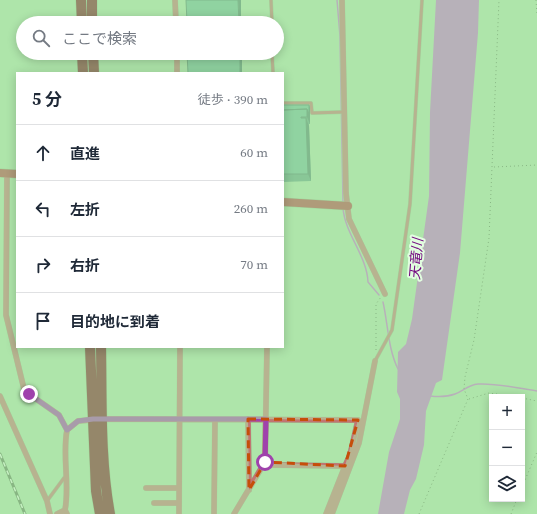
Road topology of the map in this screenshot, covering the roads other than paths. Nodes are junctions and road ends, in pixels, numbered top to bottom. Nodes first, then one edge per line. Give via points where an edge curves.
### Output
1 (81, 0) edge
2 (92, 0) edge
3 (175, 0) edge
4 (271, 0) edge
5 (342, 0) edge
6 (422, 0) edge
7 (82, 16) edge
8 (92, 16) edge
9 (176, 16) edge
10 (272, 16) edge
11 (82, 60) edge
12 (93, 60) edge
13 (176, 60) edge
14 (272, 60) edge
15 (83, 72) edge
16 (94, 72) edge
17 (177, 72) edge
18 (273, 72) edge
19 (284, 103) edge
20 (342, 112) junction
21 (3, 173) edge
22 (16, 174) edge
23 (284, 202) edge
24 (344, 206) junction
25 (385, 294) road end
26 (90, 348) edge
27 (100, 348) edge
28 (180, 348) edge
29 (267, 348) edge
30 (376, 361) joint
31 (0, 396) edge
32 (98, 419) junction
33 (248, 419) junction
34 (266, 419) junction
35 (179, 420) junction
36 (215, 420) junction
37 (67, 430) junction
38 (265, 462) junction
39 (345, 466) junction
40 (67, 477) junction
41 (146, 488) dead end
42 (179, 488) junction
43 (249, 490) junction
44 (47, 501) junction
45 (154, 503) dead end
46 (179, 503) junction
47 (66, 512) edge
48 (50, 514) edge
49 (57, 514) edge
50 (100, 514) edge
51 (110, 514) edge
52 (179, 514) edge
53 (214, 514) edge
54 (234, 514) edge
55 (326, 514) edge
56 (332, 514) edge

1 - 7 highway
2 - 8 highway
3 - 9 street
4 - 10 lane
5 - 20 street
6 - 30 lane via 410,204 391,331
11 - 15 highway
12 - 16 highway
13 - 17 street
14 - 18 lane
19 - 20 lane via 311,103 312,113
20 - 24 street
21 - 22 street
21 - 37 street via 6,315 24,389 59,415
23 - 24 street
24 - 25 street
26 - 32 highway
27 - 32 highway
28 - 35 street
29 - 34 street
30 - 56 street via 359,443
31 - 44 street
32 - 35 street
32 - 37 street via 78,421
32 - 50 highway via 96,491
32 - 51 highway
33 - 34 street
33 - 36 street
33 - 43 street
34 - 38 street
34 - 39 street via 358,420
35 - 36 street
35 - 42 street
36 - 53 street
37 - 40 street
38 - 39 street via 272,465
38 - 43 street
39 - 55 street
40 - 44 lane
40 - 47 street
41 - 42 street
42 - 46 street
43 - 54 street
44 - 48 street
45 - 46 street
46 - 52 street
47 - 49 street

